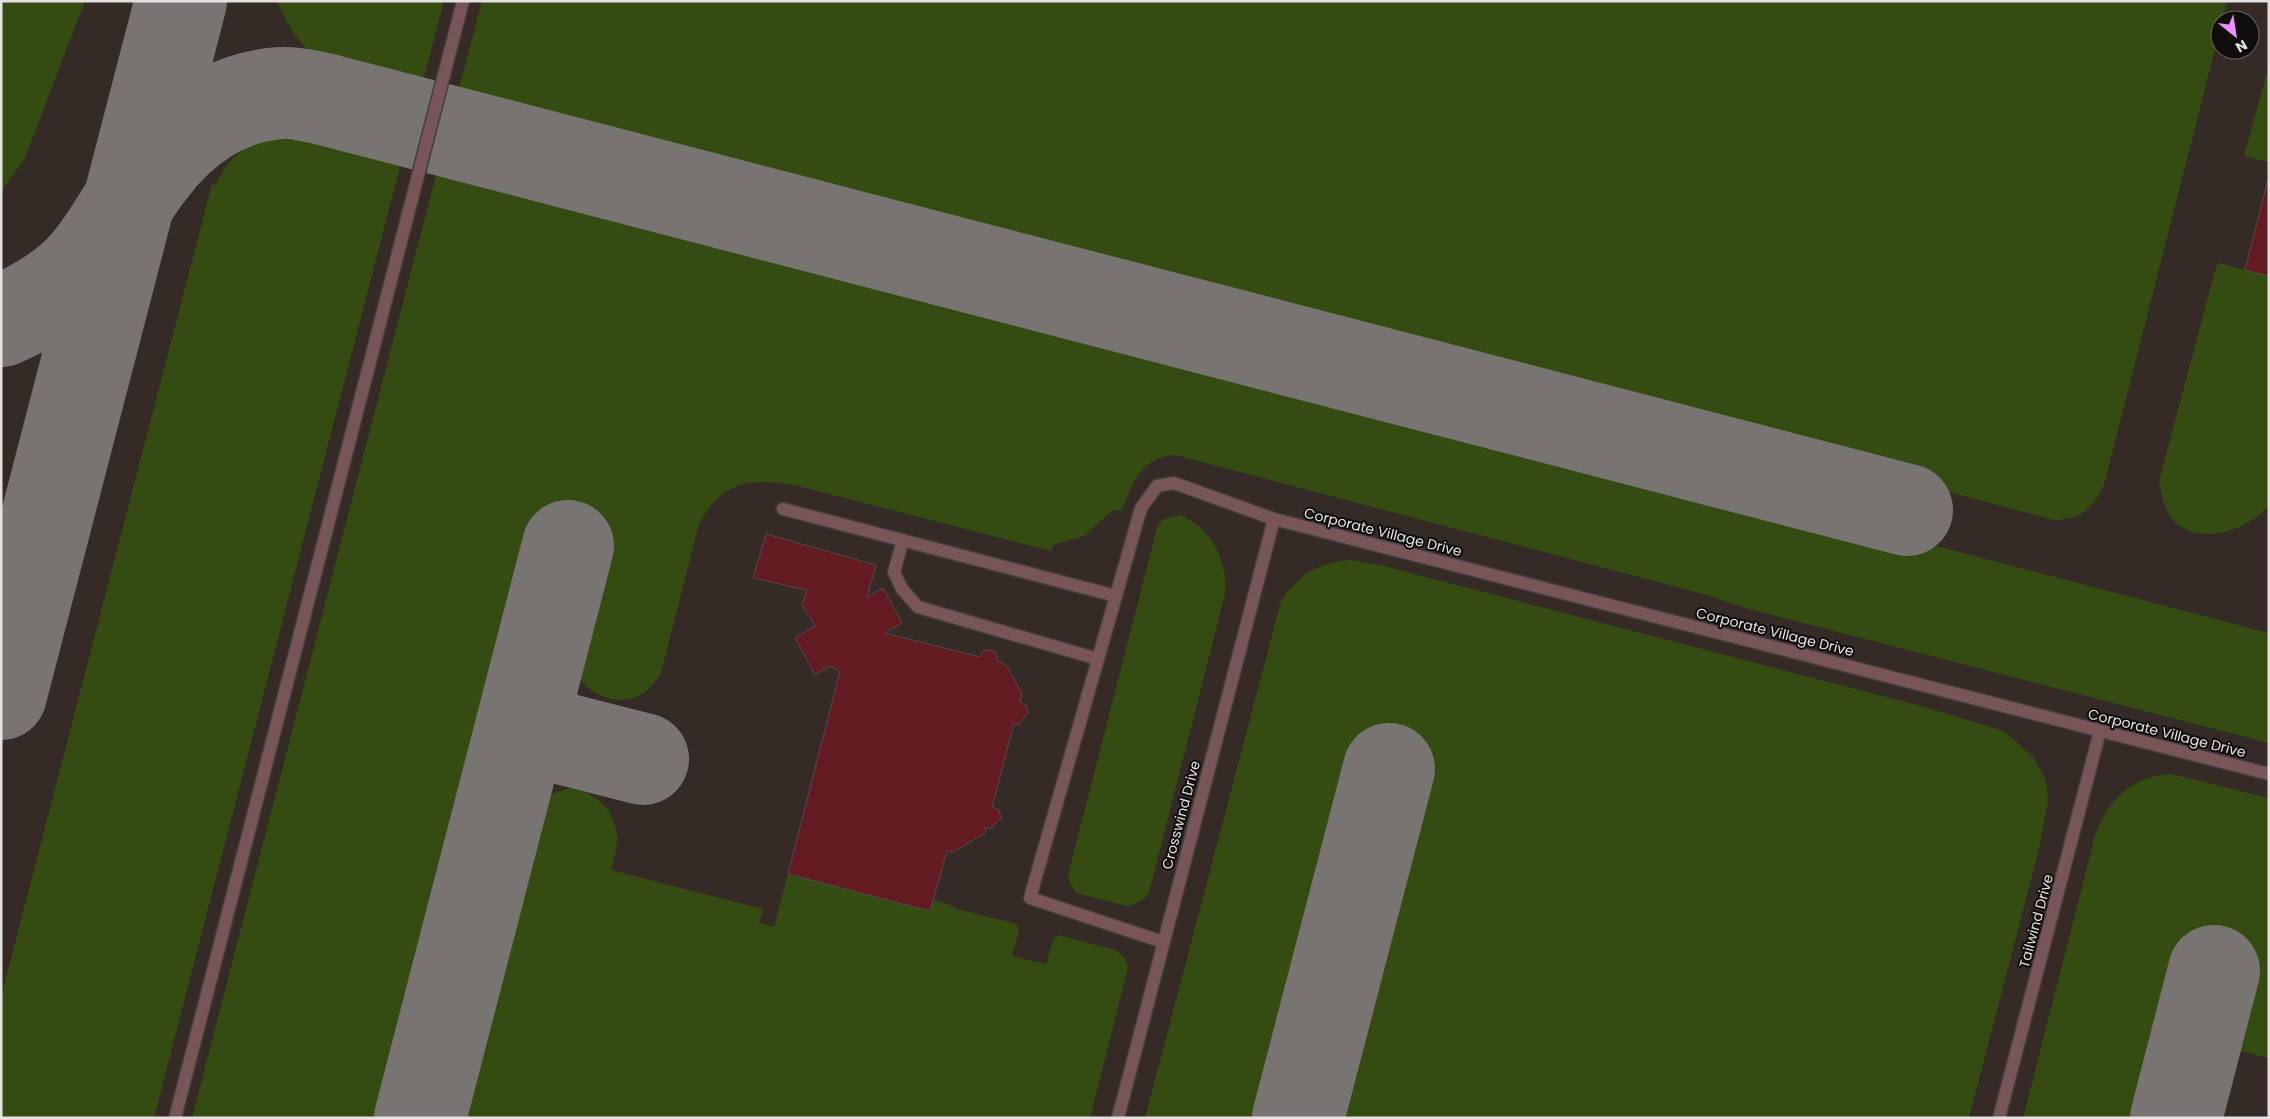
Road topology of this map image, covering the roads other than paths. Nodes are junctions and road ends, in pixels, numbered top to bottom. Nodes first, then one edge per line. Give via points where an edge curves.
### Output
1 (463, 1) edge
2 (783, 509) dead end
3 (1274, 519) junction
4 (903, 540) junction
5 (1116, 596) junction
6 (1098, 659) junction
7 (2100, 731) junction
8 (2269, 774) edge
9 (1164, 942) junction
10 (175, 1118) edge
11 (1118, 1118) edge
12 (1999, 1118) edge

1 - 10 street
2 - 4 street
3 - 5 street, Corporate Village Drive via 1174,483 1157,486 1141,508
3 - 7 street, Corporate Village Drive
3 - 9 street, Crosswind Drive
4 - 5 street
4 - 6 street via 894,572 902,589 918,607
5 - 6 street, Corporate Village Drive
6 - 9 street, Corporate Village Drive via 1030,898
7 - 8 street, Corporate Village Drive
7 - 12 street, Tailwind Drive
9 - 11 street, Crosswind Drive

